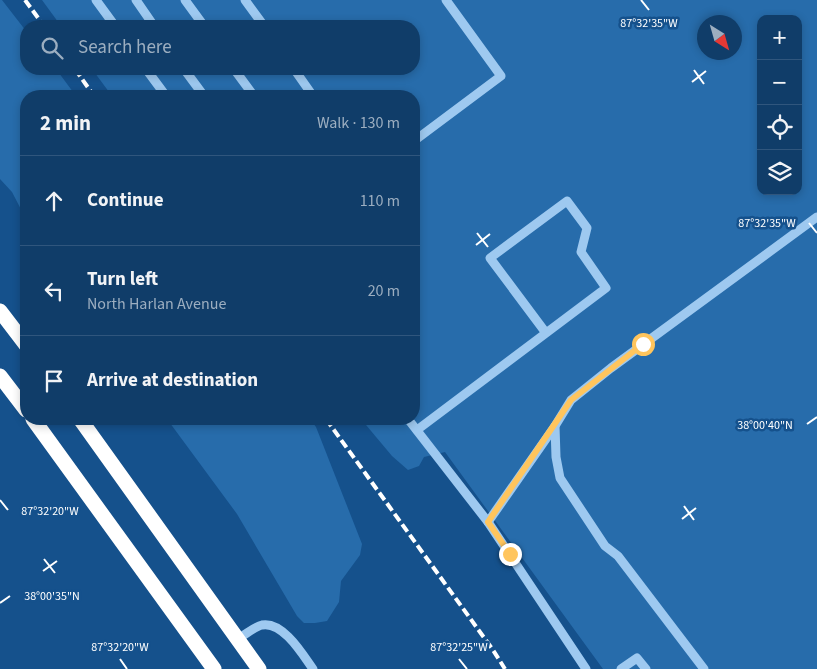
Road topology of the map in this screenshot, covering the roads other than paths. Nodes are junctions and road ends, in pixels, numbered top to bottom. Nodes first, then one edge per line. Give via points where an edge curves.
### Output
1 (96, 0) edge
2 (136, 0) edge
3 (185, 0) edge
4 (245, 0) edge
5 (446, 0) edge
6 (111, 20) edge
7 (150, 20) edge
8 (200, 20) edge
9 (260, 20) edge
10 (150, 75) edge
11 (188, 75) edge
12 (238, 75) edge
13 (298, 75) edge
14 (162, 90) edge
15 (200, 90) edge
16 (250, 90) edge
17 (309, 90) edge
18 (420, 136) edge
19 (817, 217) edge
20 (0, 311) edge
21 (546, 333) junction
22 (20, 337) edge
23 (0, 376) edge
24 (20, 402) edge
25 (37, 425) edge
26 (84, 425) edge
27 (413, 425) edge
28 (555, 426) junction
29 (417, 430) junction
30 (488, 522) junction
31 (237, 638) junction
32 (214, 669) edge
33 (259, 669) edge
34 (313, 669) edge
35 (586, 669) edge
36 (621, 669) edge
37 (646, 669) edge
38 (704, 669) edge

1 - 6 street
2 - 7 street
3 - 8 street
4 - 9 street
5 - 18 street via 500,76
10 - 14 street
11 - 15 street
12 - 16 street
13 - 17 street
19 - 28 street via 611,368 571,400
20 - 22 highway
21 - 21 street via 606,288 581,252 587,228 567,201 490,258
21 - 29 street
23 - 24 highway
25 - 32 highway
26 - 31 highway
27 - 29 street
28 - 30 street
28 - 38 street via 560,478 605,546 618,556
29 - 30 street
30 - 35 street
31 - 33 highway
31 - 34 street via 262,625 279,628
36 - 37 street via 637,658

